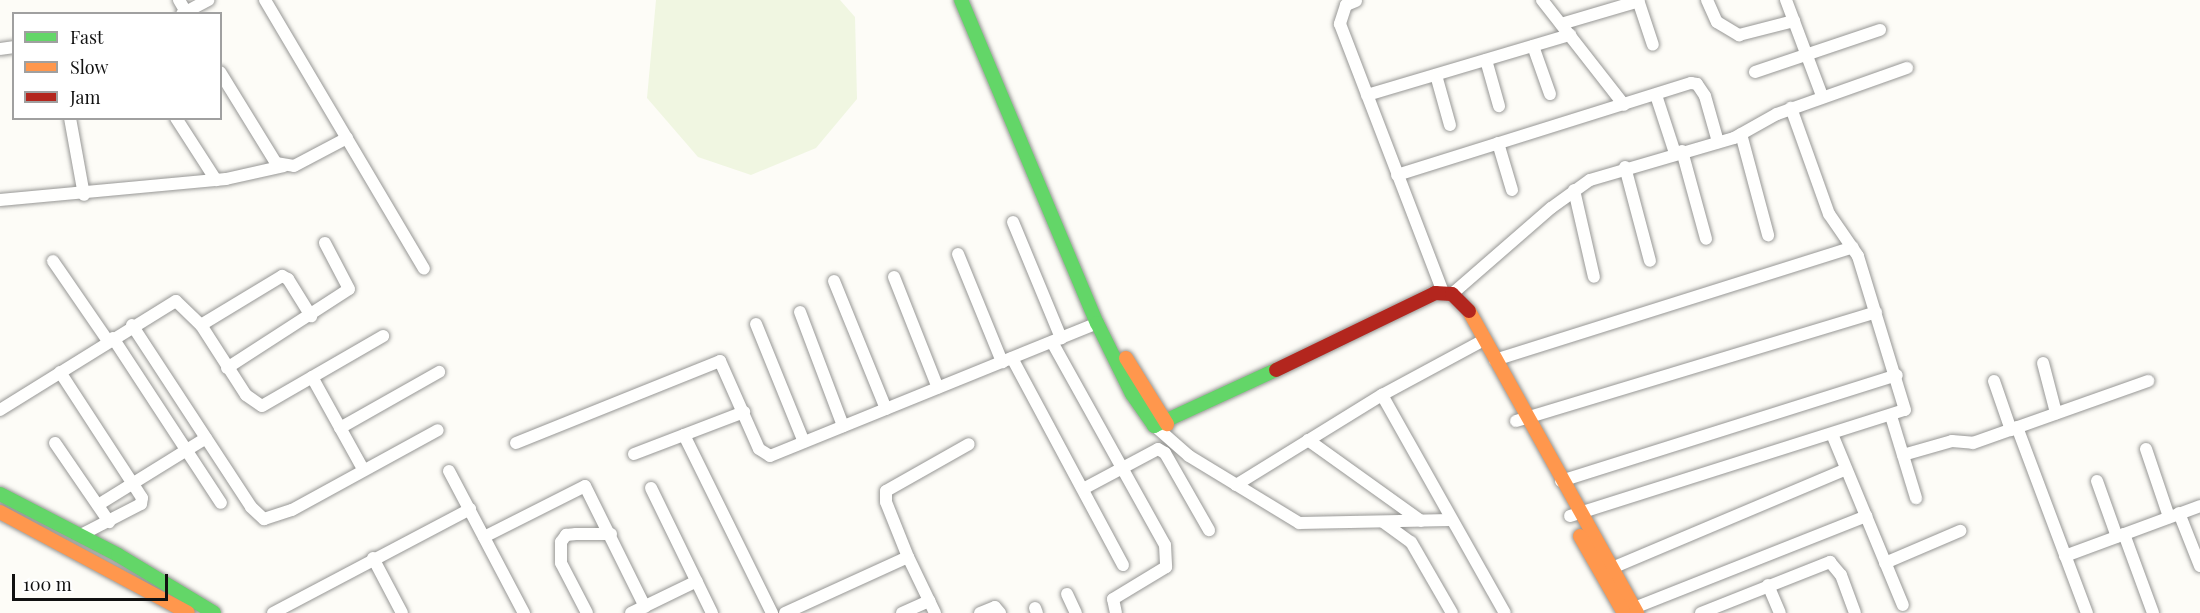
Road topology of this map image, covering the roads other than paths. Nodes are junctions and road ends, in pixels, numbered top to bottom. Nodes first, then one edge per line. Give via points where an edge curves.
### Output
1 (208, 0) edge
2 (265, 0) edge
3 (962, 0) edge
4 (971, 0) edge
5 (1542, 0) edge
6 (1638, 0) edge
7 (1707, 0) edge
8 (1786, 0) edge
9 (1356, 1) edge
10 (187, 12) edge
11 (1794, 21) junction
12 (1561, 24) junction
13 (1880, 30) dead end
14 (1570, 35) junction
15 (1653, 45) dead end
16 (1533, 46) junction
17 (1806, 54) junction
18 (1486, 60) junction
19 (1907, 68) dead end
20 (1755, 72) dead end
21 (222, 75) edge
22 (1436, 75) junction
23 (1550, 94) dead end
24 (1367, 95) junction
25 (1656, 95) junction
26 (1822, 96) junction
27 (1624, 105) junction
28 (1499, 106) dead end
29 (1791, 108) junction
30 (70, 120) edge
31 (177, 120) edge
32 (1450, 125) dead end
33 (1741, 134) junction
34 (347, 138) junction
35 (1718, 142) junction
36 (1498, 143) junction
37 (1679, 152) junction
38 (284, 166) junction
39 (1625, 167) junction
40 (1397, 175) junction
41 (216, 180) junction
42 (1512, 190) dead end
43 (1574, 190) junction
44 (84, 195) junction
45 (0, 200) edge
46 (1013, 222) dead end
47 (1768, 235) dead end
48 (1706, 240) dead end
49 (325, 243) dead end
50 (1853, 247) junction
51 (958, 254) dead end
52 (52, 261) dead end
53 (1650, 261) dead end
54 (424, 269) dead end
55 (1594, 277) dead end
56 (894, 278) dead end
57 (834, 281) dead end
58 (1448, 293) junction
59 (1468, 310) junction
60 (800, 312) dead end
61 (1876, 312) junction
62 (311, 316) junction
63 (756, 324) dead end
64 (1097, 324) junction
65 (132, 325) junction
66 (201, 325) junction
67 (383, 336) dead end
68 (110, 339) junction
69 (1056, 340) junction
70 (1479, 343) junction
71 (1007, 360) junction
72 (1496, 360) junction
73 (2043, 363) dead end
74 (227, 368) junction
75 (60, 372) junction
76 (439, 372) dead end
77 (1897, 375) junction
78 (312, 377) junction
79 (1994, 381) dead end
80 (2148, 381) dead end
81 (938, 388) junction
82 (1382, 396) junction
83 (886, 409) junction
84 (0, 410) edge
85 (744, 412) junction
86 (2056, 414) junction
87 (1891, 416) junction
88 (1521, 419) junction
89 (843, 426) junction
90 (1161, 426) junction
91 (340, 428) junction
92 (2014, 429) junction
93 (438, 430) dead end
94 (1832, 434) junction
95 (684, 435) junction
96 (206, 438) junction
97 (1308, 440) junction
98 (804, 442) junction
99 (55, 443) dead end
100 (516, 443) dead end
101 (969, 444) dead end
102 (2146, 449) dead end
103 (186, 450) junction
104 (634, 454) dead end
105 (1903, 455) junction
106 (1122, 467) junction
107 (1846, 469) junction
108 (363, 470) junction
109 (449, 471) dead end
110 (1561, 481) junction
111 (135, 482) junction
112 (2097, 482) dead end
113 (1236, 485) junction
114 (651, 488) dead end
115 (1083, 489) junction
116 (0, 494) edge
117 (1916, 498) dead end
118 (221, 503) dead end
119 (98, 505) junction
120 (2200, 506) edge
121 (470, 509) junction
122 (0, 512) edge
123 (1574, 514) junction
124 (2174, 515) junction
125 (1866, 516) junction
126 (1451, 520) junction
127 (1421, 521) junction
128 (109, 522) junction
129 (1382, 522) junction
130 (1209, 530) dead end
131 (1960, 531) dead end
132 (611, 534) junction
133 (81, 535) junction
134 (2121, 535) junction
135 (484, 537) junction
136 (2066, 556) junction
137 (908, 557) junction
138 (373, 558) junction
139 (1885, 563) junction
140 (1123, 565) dead end
141 (2200, 566) edge
142 (1611, 568) junction
143 (697, 581) junction
144 (1768, 585) junction
145 (1067, 594) dead end
146 (929, 601) junction
147 (1903, 605) dead end
148 (645, 607) junction
149 (1632, 611) edge
150 (188, 613) edge
151 (214, 613) edge
152 (273, 613) edge
153 (402, 613) edge
154 (524, 613) edge
155 (587, 613) edge
156 (632, 613) edge
157 (712, 613) edge
158 (772, 613) edge
159 (785, 613) edge
160 (902, 613) edge
161 (935, 613) edge
162 (980, 613) edge
163 (1000, 613) edge
164 (1076, 613) edge
165 (1116, 613) edge
166 (1452, 613) edge
167 (1505, 613) edge
168 (1701, 613) edge
169 (1780, 613) edge
170 (1855, 613) edge
171 (2087, 613) edge
172 (2153, 613) edge

1 - 10 street
2 - 34 street
3 - 64 main road
4 - 90 main road via 1106,320
5 - 12 street
6 - 12 street
6 - 15 street
7 - 11 street via 1717,22 1739,35
8 - 11 street
9 - 24 street via 1346,5 1340,24
11 - 17 street
12 - 14 street
13 - 17 street
14 - 16 street
14 - 27 street
16 - 18 street
16 - 23 street
17 - 20 street
17 - 26 street
18 - 22 street
18 - 28 street
19 - 26 street
21 - 38 street via 267,154
22 - 24 street
22 - 32 street
24 - 40 street
25 - 27 street
25 - 35 street via 1697,84 1705,96
25 - 37 street
26 - 29 street
27 - 36 street
29 - 33 street
29 - 50 street via 1830,214
30 - 44 street
31 - 41 street
33 - 35 street
33 - 47 street
34 - 38 street via 294,166
34 - 54 street
35 - 37 street
36 - 40 street
36 - 42 street
37 - 39 street
37 - 48 street
38 - 41 street
39 - 43 street
39 - 53 street
40 - 58 street
41 - 44 street
43 - 55 street
43 - 58 street
44 - 45 street
46 - 69 street
49 - 62 street via 349,289
50 - 61 street
50 - 72 street
51 - 71 street
52 - 68 street
56 - 81 street
57 - 83 street
58 - 59 main road
58 - 90 main road
59 - 70 main road
59 - 72 main road
60 - 89 street
61 - 77 street
61 - 88 street
62 - 66 street via 288,279 282,276
62 - 74 street
63 - 98 street
64 - 69 street
64 - 90 main road via 1132,394
65 - 66 street via 176,301
65 - 68 street
65 - 96 street
66 - 74 street
67 - 78 street
68 - 75 street
68 - 103 street
69 - 71 street
69 - 106 street
70 - 82 street
70 - 88 main road
71 - 81 street
71 - 115 street
72 - 88 main road
73 - 86 street
74 - 78 street via 254,404 262,406
75 - 84 street
75 - 111 street
76 - 91 street
77 - 87 street via 1906,406
77 - 110 street
78 - 91 street
79 - 92 street
80 - 86 street
81 - 83 street
82 - 97 street
82 - 126 street
83 - 89 street
85 - 95 street
85 - 98 street via 762,454 770,456
85 - 100 street via 720,361
86 - 92 street
87 - 94 street
87 - 105 street
88 - 110 main road
88 - 123 main road
89 - 98 street
90 - 113 street via 1189,456
91 - 108 street
92 - 105 street via 1973,443 1952,441
92 - 136 street
93 - 108 street
94 - 107 street
94 - 123 street
95 - 104 street
95 - 158 street
96 - 103 street
96 - 108 street via 251,507 264,519 281,516
97 - 113 street
97 - 127 street
99 - 119 street
101 - 137 street via 886,491 886,502
102 - 124 street
103 - 111 street
103 - 118 street
105 - 117 street
106 - 115 street
106 - 130 street via 1152,450 1165,453
106 - 165 street via 1166,545 1168,557 1161,573 1113,599
107 - 125 street
107 - 142 street
109 - 121 street
110 - 123 main road
111 - 119 street
111 - 128 street via 141,504
112 - 134 street
113 - 129 street via 1299,523
114 - 143 street
115 - 140 street
116 - 133 main road
119 - 128 street
120 - 124 street
121 - 135 street
121 - 138 street
122 - 150 main road
123 - 142 main road
123 - 149 main road
124 - 134 street
124 - 141 street
125 - 139 street
125 - 149 street
126 - 127 street
126 - 167 street
127 - 129 street
128 - 133 street
129 - 166 street via 1411,542
131 - 139 street
132 - 135 street via 585,486
132 - 148 street
132 - 155 street via 566,535 561,542 561,563
133 - 151 main road
134 - 136 street
134 - 172 street
135 - 154 street
136 - 171 street
137 - 146 street
137 - 159 street
138 - 152 street
138 - 153 street
139 - 147 street
142 - 149 main road
143 - 148 street
143 - 157 street
144 - 168 street
144 - 169 street
144 - 170 street via 1830,562 1841,575
145 - 164 street
146 - 160 street
146 - 161 street
148 - 156 street
162 - 163 street via 995,607

